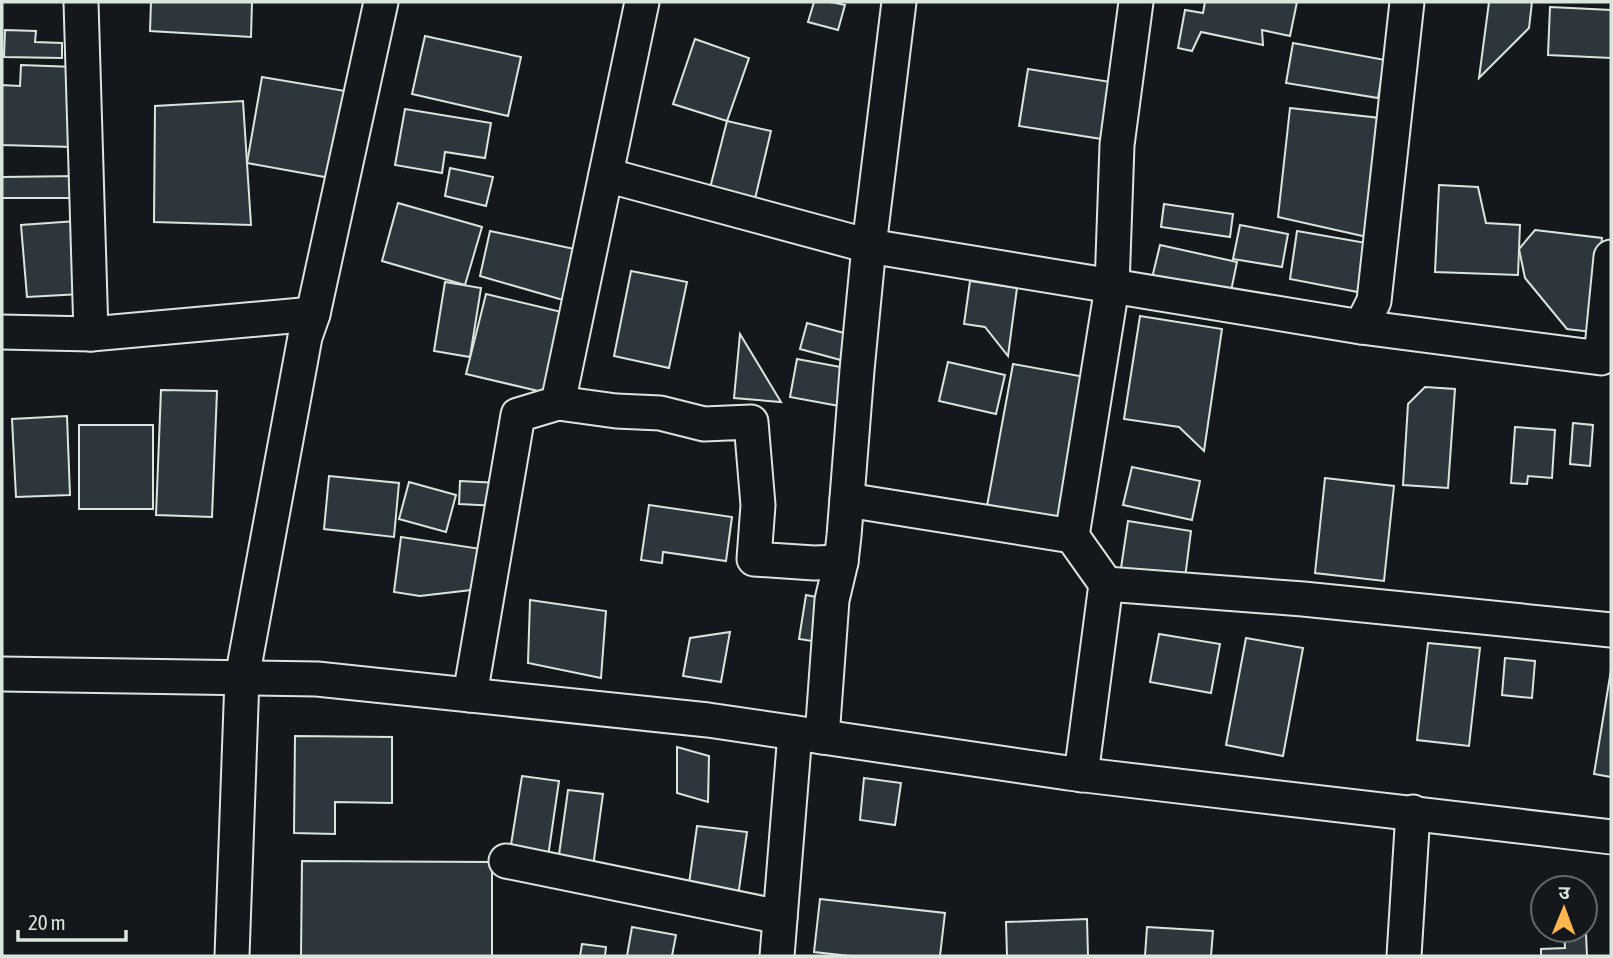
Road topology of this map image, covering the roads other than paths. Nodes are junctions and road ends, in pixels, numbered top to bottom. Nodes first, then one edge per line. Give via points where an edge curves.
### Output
1 (81, 2) edge
2 (381, 2) edge
3 (642, 2) edge
4 (899, 2) edge
5 (1136, 2) edge
6 (1407, 2) edge
7 (606, 175) junction
8 (869, 246) junction
9 (1611, 257) edge
10 (1112, 287) junction
11 (313, 314) junction
12 (1361, 327) junction
13 (2, 332) edge
14 (90, 334) junction
15 (1606, 360) edge
16 (558, 403) junction
17 (847, 500) junction
18 (1072, 536) junction
19 (841, 562) junction
20 (1106, 584) junction
21 (1611, 630) edge
22 (2, 674) edge
23 (242, 678) junction
24 (470, 695) junction
25 (808, 735) junction
26 (1081, 775) junction
27 (1413, 813) junction
28 (1611, 837) edge
29 (506, 862) dead end
30 (780, 917) junction
31 (232, 956) edge
32 (777, 956) edge
33 (1404, 956) edge

1 - 14 street
2 - 11 street
3 - 7 street
4 - 8 street
5 - 10 street via 1117,145
6 - 12 street via 1374,300
7 - 8 street
7 - 16 street
8 - 10 street
8 - 17 street
9 - 15 street
10 - 12 street
10 - 18 street
11 - 14 street
11 - 23 street
12 - 15 street
13 - 14 street
16 - 19 street via 660,413 704,424 751,422 758,505 754,559
16 - 24 street via 519,415
17 - 18 street
17 - 19 street
18 - 20 street
19 - 25 street
20 - 21 street
20 - 26 street
22 - 23 street
23 - 24 street via 317,680
23 - 31 street
24 - 25 street
25 - 26 street
25 - 30 street
26 - 27 street
27 - 28 street
27 - 33 street
29 - 30 street
30 - 32 street

